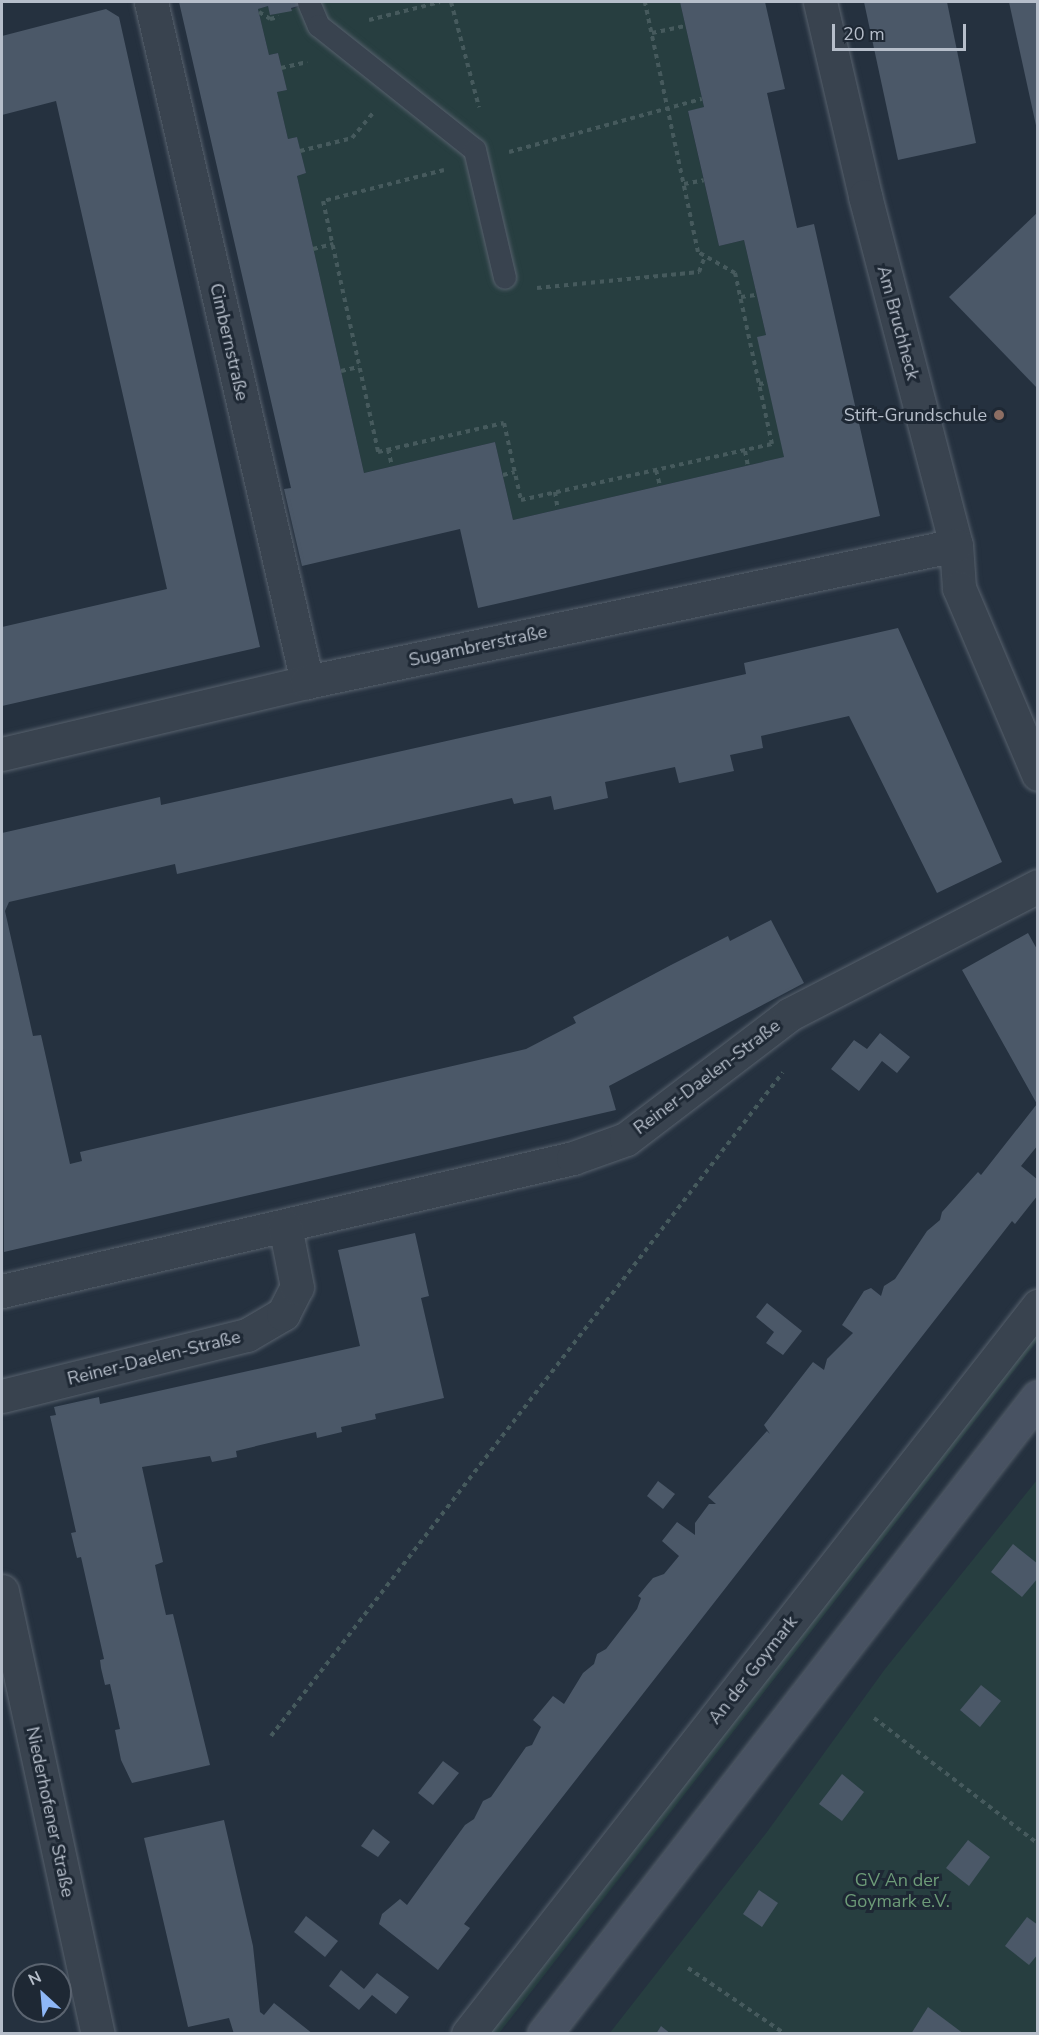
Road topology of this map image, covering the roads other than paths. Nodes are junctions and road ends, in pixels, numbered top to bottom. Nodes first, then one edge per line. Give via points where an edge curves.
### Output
1 (151, 2) edge
2 (820, 2) edge
3 (309, 3) dead end
4 (506, 278) road end
5 (956, 545) junction
6 (307, 682) junction
7 (2, 754) edge
8 (1038, 774) edge
9 (1038, 886) edge
10 (285, 1227) junction
11 (2, 1291) edge
12 (1038, 1306) edge
13 (2, 1396) edge
14 (1038, 1397) edge
15 (2, 1591) edge
16 (98, 2034) edge
17 (468, 2034) edge
18 (544, 2034) edge

1 - 6 street, Cimbernstraße
2 - 5 street, Am Bruchheck via 865,196
3 - 4 lane via 319,26 475,150
5 - 6 street, Sugambrerstraße
5 - 8 street, Am Bruchheck via 959,588
6 - 7 street, Sugambrerstraße
9 - 10 street, Reiner-Daelen-Straße via 790,1014 626,1139 573,1158
10 - 11 street, Reiner-Daelen-Straße
10 - 13 street, Reiner-Daelen-Straße via 297,1287 283,1314 247,1335
12 - 17 street, An der Goymark
14 - 18 main road
15 - 16 street, Niederhofener Straße

